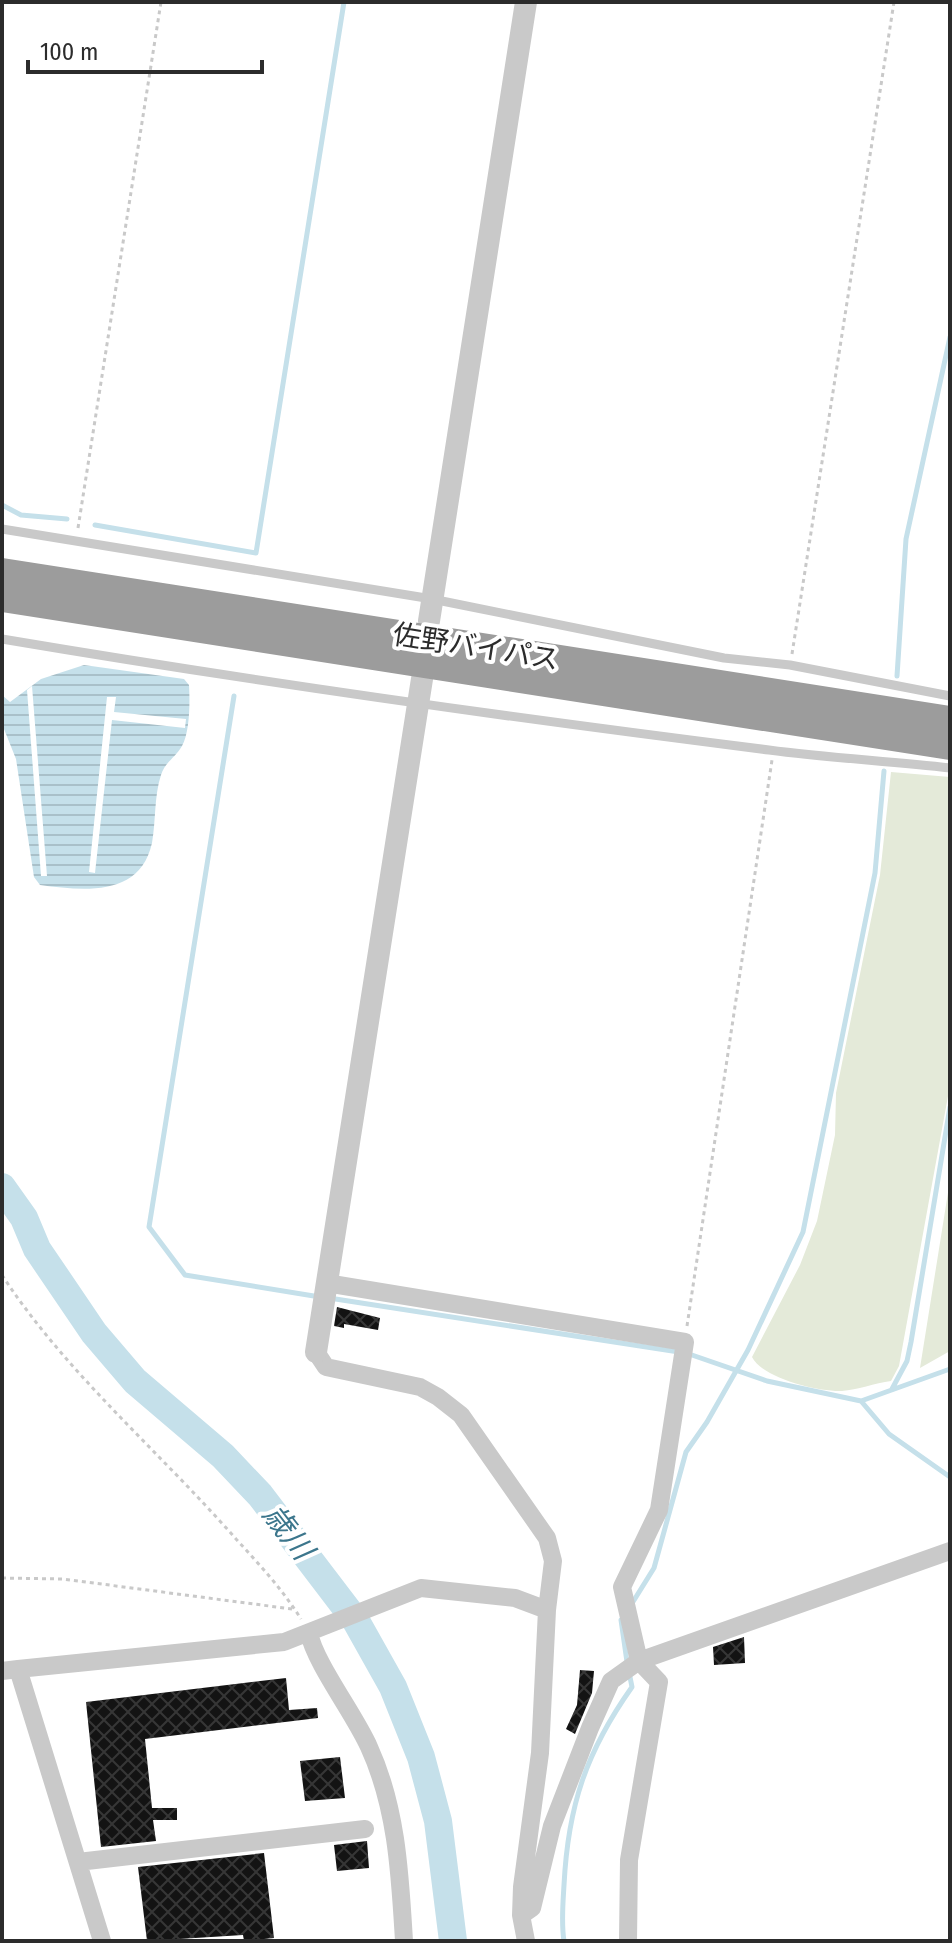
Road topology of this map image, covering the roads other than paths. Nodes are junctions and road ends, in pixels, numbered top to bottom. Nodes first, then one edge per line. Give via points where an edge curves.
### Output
1 (526, 2) edge
2 (2, 529) edge
3 (2, 572) edge
4 (2, 598) edge
5 (431, 610) junction
6 (2, 639) edge
7 (422, 679) dead end
8 (950, 696) edge
9 (417, 704) junction
10 (950, 720) edge
11 (950, 746) edge
12 (950, 768) edge
13 (326, 1283) junction
14 (316, 1352) joint
15 (950, 1551) edge
16 (547, 1610) junction
17 (318, 1630) junction
18 (632, 1666) junction
19 (10, 1670) edge
20 (365, 1829) dead end
21 (78, 1862) junction
22 (521, 1915) junction
23 (102, 1941) edge
24 (404, 1941) edge
25 (526, 1941) edge
26 (628, 1941) edge

1 - 5 street
2 - 5 lane
3 - 10 highway, 佐野バイパス
4 - 11 highway, 佐野バイパス
5 - 8 lane via 790,665
6 - 9 lane
7 - 9 street
9 - 12 lane via 773,751
9 - 13 street
13 - 14 street
13 - 18 street via 685,1342 659,1510 622,1587
14 - 16 street via 326,1367 420,1387 461,1415 547,1538 553,1584
15 - 18 street
16 - 17 street via 515,1598 421,1588
16 - 22 street via 540,1753
17 - 19 street via 284,1642
17 - 24 street via 312,1647 370,1749 394,1826
18 - 22 street via 611,1681 590,1728 552,1826 532,1908
18 - 26 street via 659,1682 629,1860
19 - 21 street
20 - 21 street
21 - 23 street
22 - 25 street

